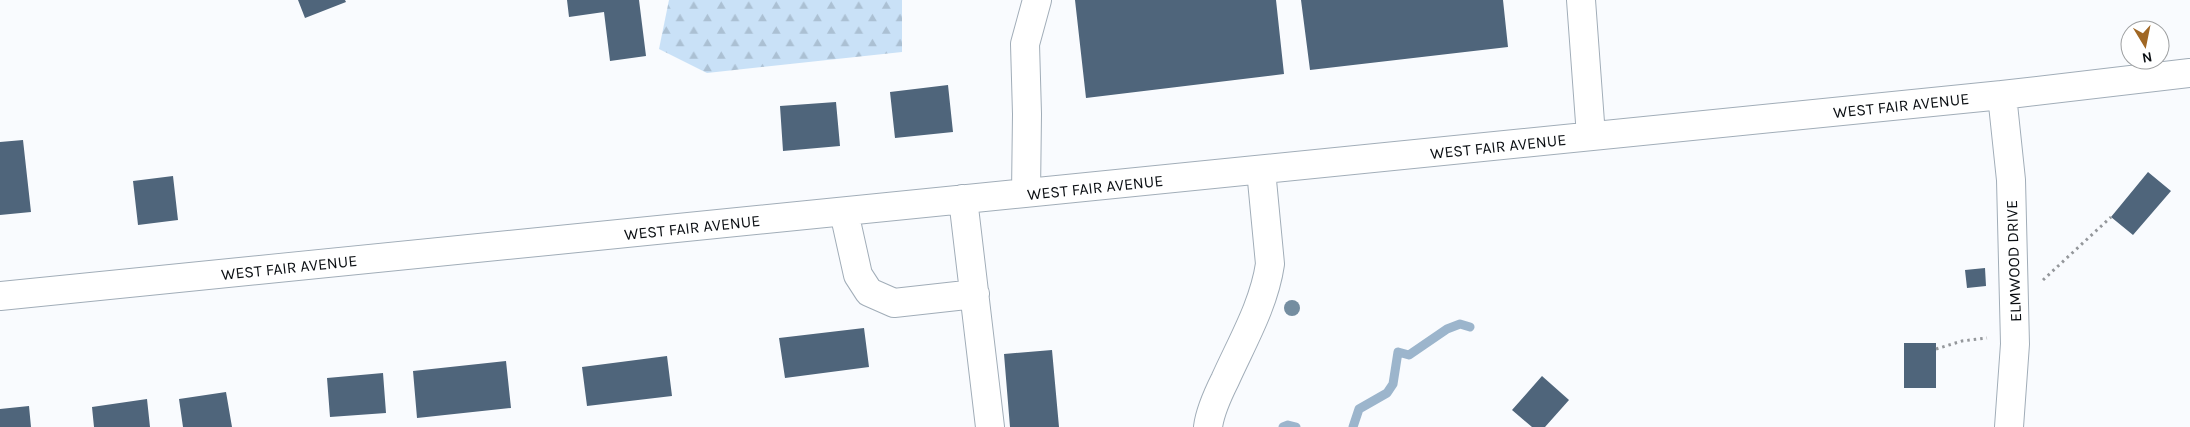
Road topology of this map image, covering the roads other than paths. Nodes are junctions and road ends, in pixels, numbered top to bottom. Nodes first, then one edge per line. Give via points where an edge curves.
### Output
1 (1036, 0) edge
2 (1580, 0) edge
3 (2190, 73) edge
4 (2002, 95) junction
5 (1591, 136) junction
6 (1261, 170) junction
7 (1026, 193) junction
8 (963, 199) junction
9 (844, 212) junction
10 (975, 294) junction
11 (0, 296) edge
12 (990, 427) edge
13 (1208, 427) edge
14 (2010, 427) edge

1 - 7 street via 1024,44
2 - 5 street
3 - 4 street, WEST FAIR AVENUE
4 - 5 street, WEST FAIR AVENUE
4 - 14 street, ELMWOOD DRIVE via 2011,180 2015,344
5 - 6 street, WEST FAIR AVENUE
6 - 7 street, WEST FAIR AVENUE
6 - 13 street via 1268,276 1256,312 1214,405
7 - 8 street, WEST FAIR AVENUE
8 - 9 street, WEST FAIR AVENUE
8 - 10 street
9 - 10 street via 858,275 869,292 894,303
9 - 11 street, WEST FAIR AVENUE
10 - 12 street

